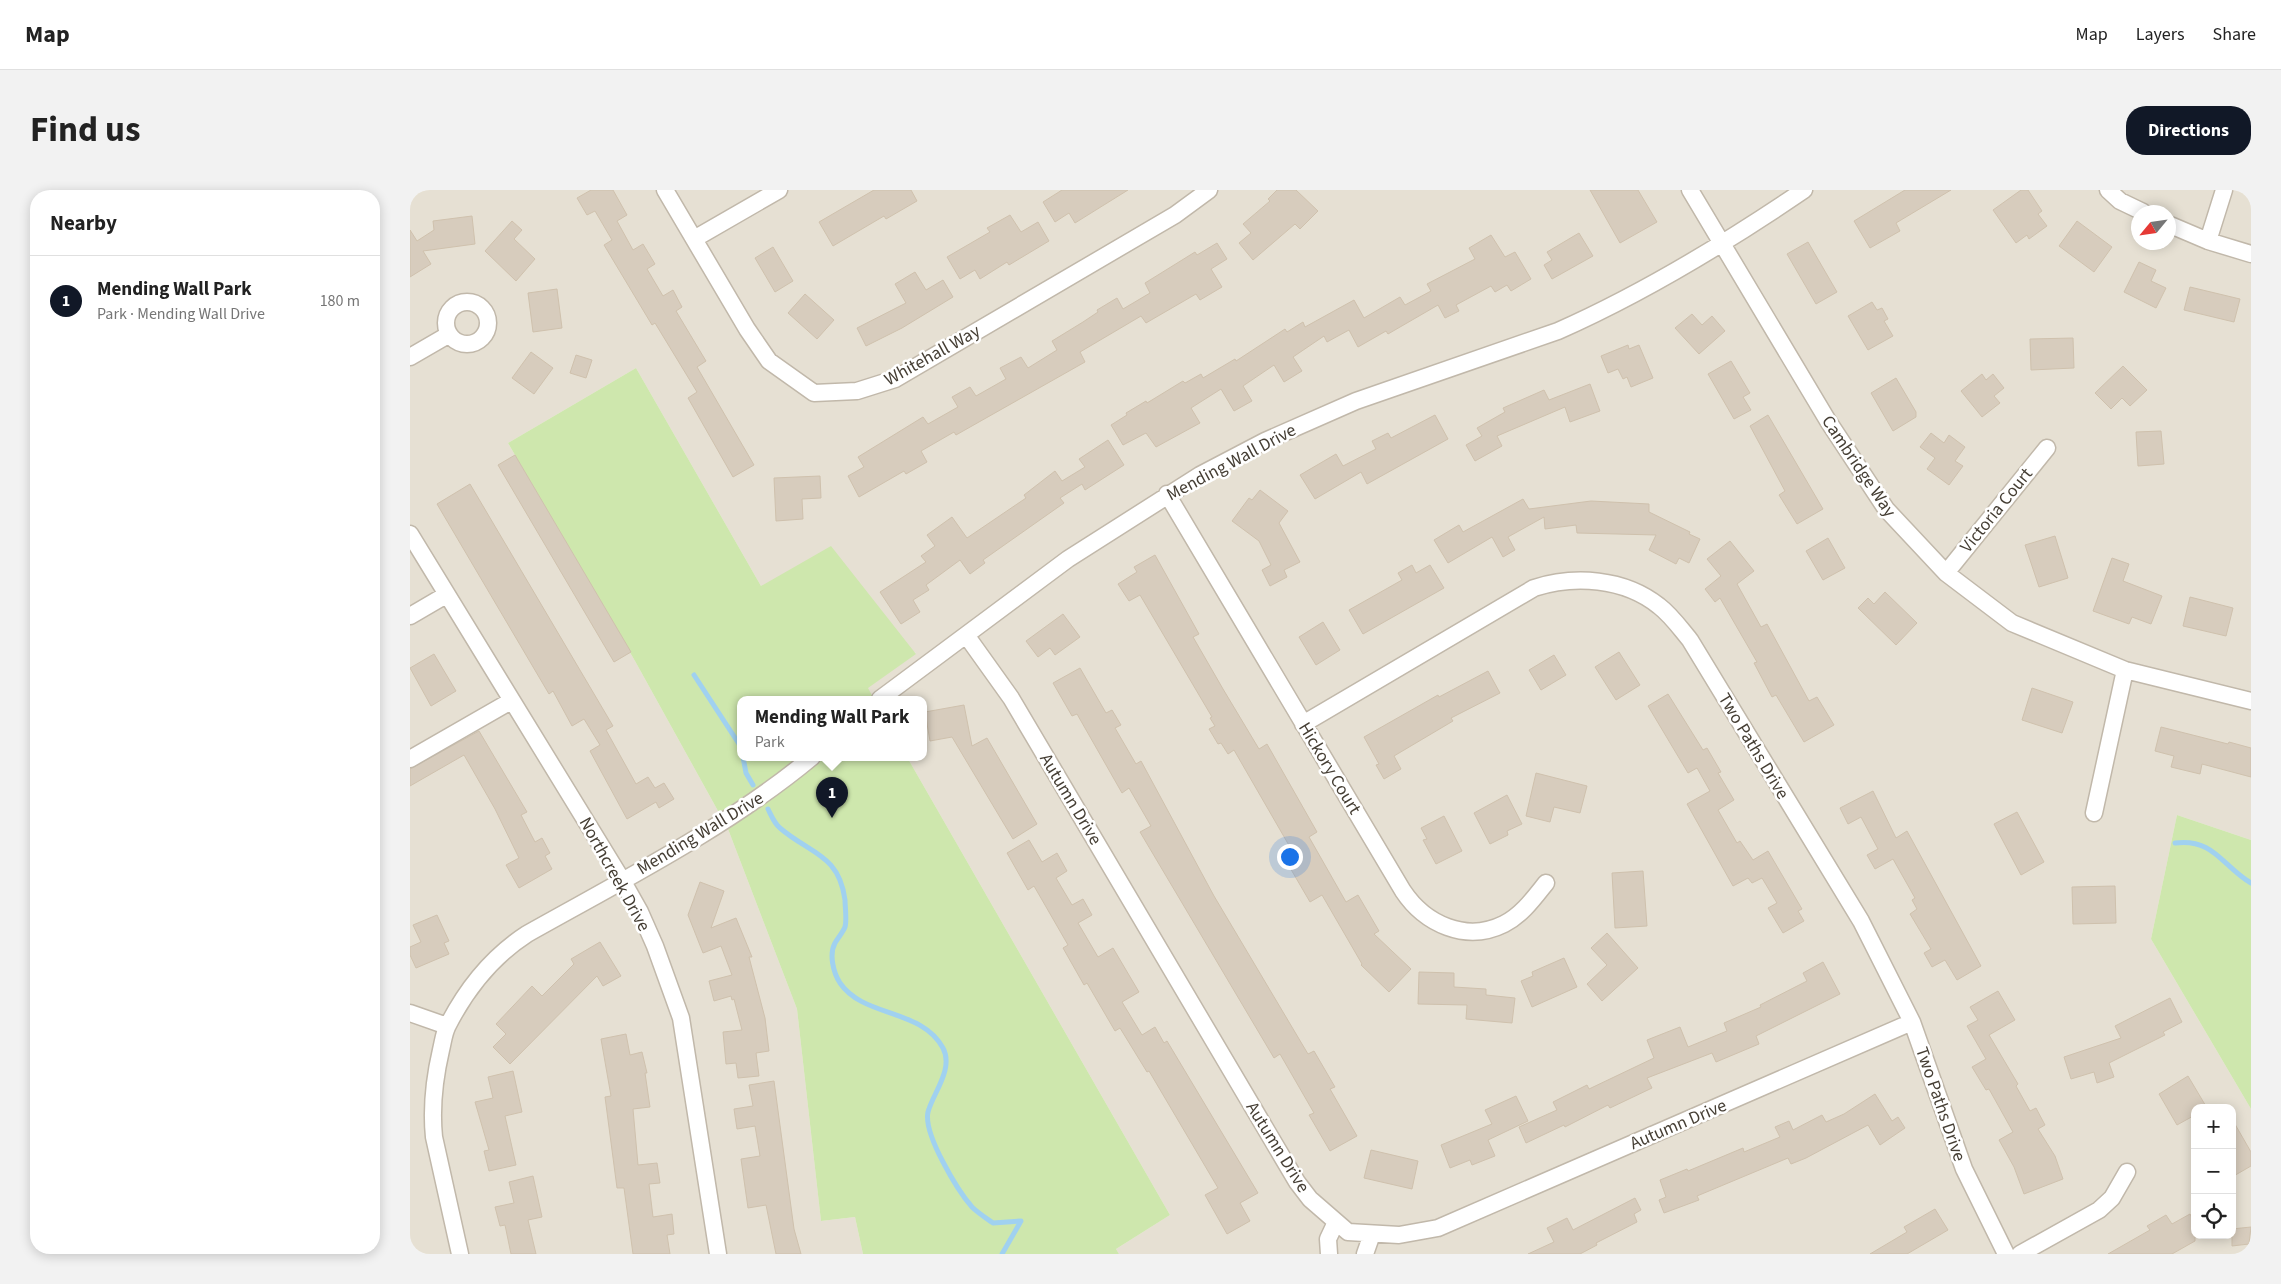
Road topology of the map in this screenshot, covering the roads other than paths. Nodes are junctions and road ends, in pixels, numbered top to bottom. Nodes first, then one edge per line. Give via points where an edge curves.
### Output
1 (665, 190) edge
2 (779, 190) edge
3 (1209, 190) edge
4 (1690, 190) edge
5 (1804, 190) edge
6 (2108, 190) edge
7 (2224, 190) edge
8 (2131, 206) edge
9 (2176, 227) edge
10 (694, 239) junction
11 (2208, 241) junction
12 (1723, 242) junction
13 (2251, 254) edge
14 (448, 335) dead end
15 (410, 357) edge
16 (2047, 448) dead end
17 (1167, 494) junction
18 (410, 534) edge
19 (1946, 573) junction
20 (446, 595) junction
21 (410, 616) edge
22 (966, 635) junction
23 (2126, 670) junction
24 (884, 696) edge
25 (512, 701) junction
26 (2251, 701) edge
27 (1303, 724) junction
28 (410, 759) edge
29 (807, 761) edge
30 (2094, 813) dead end
31 (622, 880) junction
32 (1546, 883) dead end
33 (410, 1013) edge
34 (1912, 1022) junction
35 (447, 1026) junction
36 (2127, 1172) dead end
37 (1336, 1222) junction
38 (1372, 1234) junction
39 (460, 1254) edge
40 (718, 1254) edge
41 (1329, 1254) edge
42 (1365, 1254) edge
43 (2006, 1254) edge
44 (2020, 1254) edge

1 - 10 street, Whitehall Way
2 - 10 street
3 - 10 street, Whitehall Way via 1175,215 895,378 857,392 814,393 769,361
4 - 12 street, Cambridge Way
5 - 12 street, Mending Wall Drive
6 - 8 street
7 - 11 street
9 - 11 street
11 - 13 street
12 - 17 street, Mending Wall Drive via 1623,301 1558,331 1331,412 1265,441
12 - 19 street, Cambridge Way via 1828,421 1886,509
14 - 15 street
16 - 19 street, Victoria Court
17 - 22 street, Mending Wall Drive via 1068,559
17 - 27 street, Hickory Court
18 - 20 street, Northcreek Drive
19 - 23 street, Cambridge Way via 2012,623
20 - 21 street
20 - 25 street, Northcreek Drive
22 - 24 street, Mending Wall Drive
22 - 37 street, Autumn Drive via 1011,698 1297,1182
23 - 26 street, Cambridge Way
23 - 30 street
25 - 28 street
25 - 31 street, Northcreek Drive
27 - 32 street, Hickory Court via 1403,891 1427,918 1466,932 1493,928 1517,916
27 - 34 street, Two Paths Drive via 1534,588 1568,580 1591,581 1611,584 1637,594 1658,605 1690,640 1861,921
29 - 31 street, Mending Wall Drive via 782,783
31 - 35 street, Mending Wall Drive via 527,934 500,954 486,968
31 - 40 street, Northcreek Drive via 655,946 680,1018
33 - 35 street
34 - 38 street, Autumn Drive via 1438,1228 1406,1235
34 - 43 street, Two Paths Drive via 1964,1169
35 - 39 street, Mending Wall Drive via 433,1085 432,1118
36 - 44 street via 2112,1198 2099,1210
37 - 38 street, Autumn Drive via 1348,1232
37 - 41 street via 1328,1239
38 - 42 street

